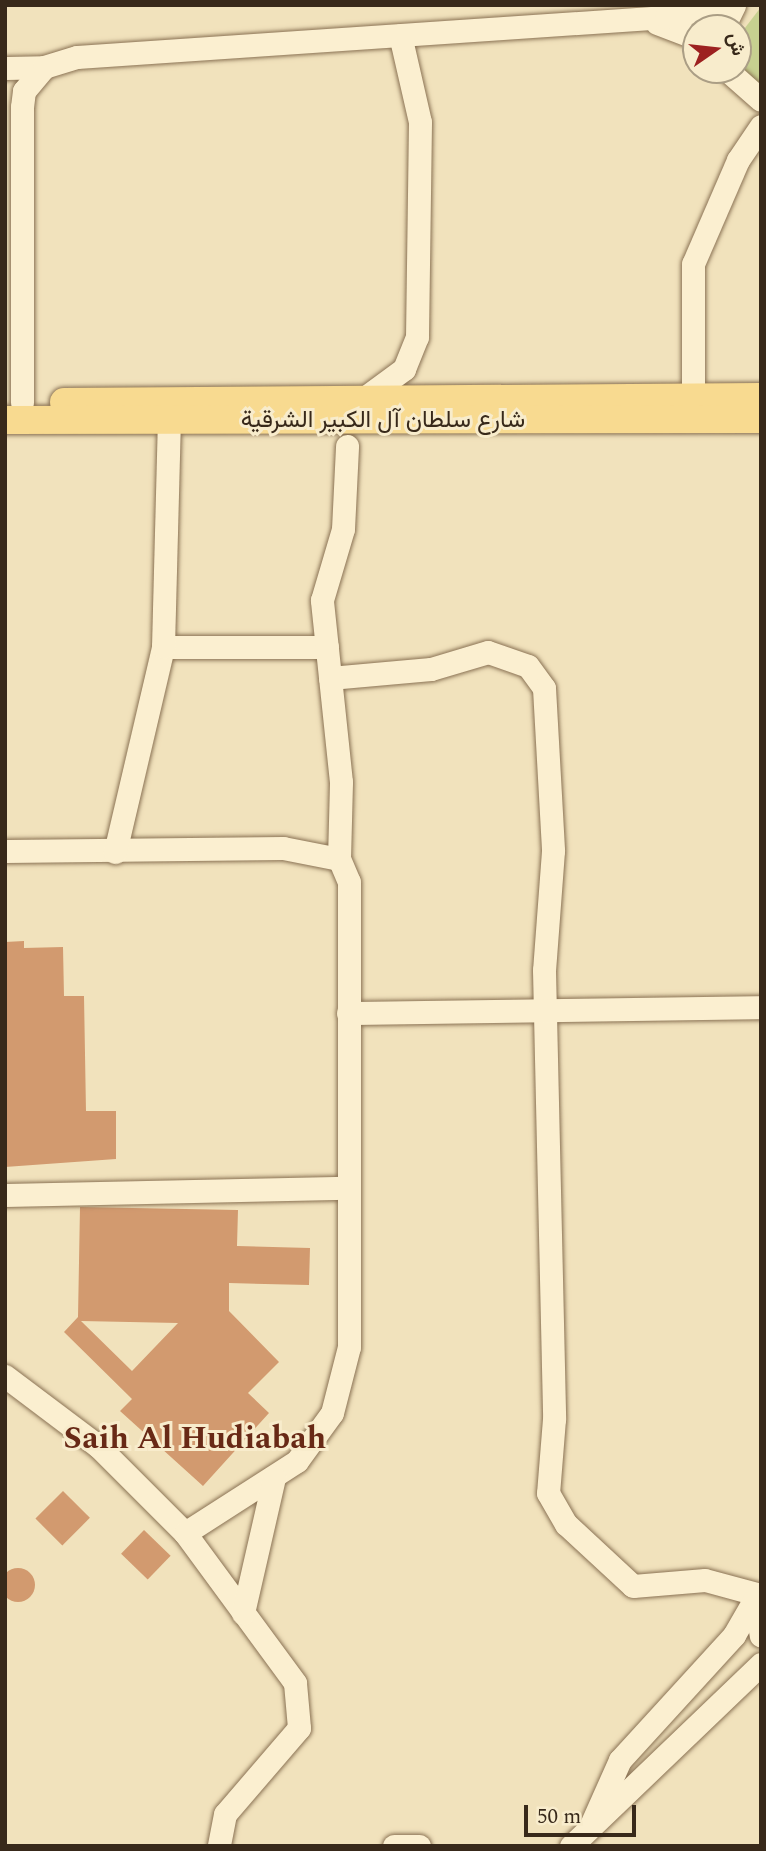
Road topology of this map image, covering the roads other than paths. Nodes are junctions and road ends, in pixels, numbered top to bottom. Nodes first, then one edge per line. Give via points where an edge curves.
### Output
1 (724, 5) edge
2 (633, 19) junction
3 (682, 31) edge
4 (400, 35) junction
5 (44, 67) junction
6 (5, 68) edge
7 (743, 84) edge
8 (761, 100) edge
9 (761, 126) edge
10 (693, 396) junction
11 (761, 397) edge
12 (363, 399) junction
13 (11, 408) edge
14 (761, 419) edge
15 (169, 422) junction
16 (347, 446) dead end
17 (163, 647) junction
18 (327, 647) junction
19 (330, 678) junction
20 (5, 851) edge
21 (115, 852) junction
22 (339, 859) junction
23 (761, 1007) edge
24 (549, 1010) junction
25 (348, 1013) junction
26 (346, 1188) junction
27 (5, 1195) edge
28 (5, 1376) edge
29 (274, 1478) junction
30 (185, 1533) junction
31 (757, 1594) edge
32 (243, 1613) junction
33 (761, 1636) edge
34 (761, 1664) edge
35 (591, 1825) junction
36 (219, 1846) edge
37 (394, 1846) edge
38 (419, 1846) edge
39 (571, 1846) edge

1 - 2 street
2 - 3 street
2 - 4 street
4 - 5 street via 77,57
4 - 12 street via 420,122 417,337 404,369
5 - 6 street
5 - 13 street via 24,91 22,107
7 - 8 street
9 - 10 street via 738,159 693,264
10 - 11 main road, شارع سلطان آل الكبير الشرقية
10 - 12 main road, شارع سلطان آل الكبير الشرقية
12 - 13 main road, شارع سلطان آل الكبير الشرقية
13 - 15 main road, شارع سلطان آل الكبير الشرقية
14 - 15 main road, شارع سلطان آل الكبير الشرقية
15 - 17 street
16 - 18 street via 343,529 323,600
17 - 18 street
17 - 21 street
18 - 19 street
19 - 22 street via 341,782
19 - 24 street via 431,669 488,652 528,666 544,688 553,851 544,959
20 - 21 street
21 - 22 street via 283,848
22 - 25 street via 349,881
23 - 24 street
24 - 25 street
24 - 31 street via 554,1419 548,1493 566,1524 633,1586 705,1580
25 - 26 street
26 - 27 street
26 - 29 street via 344,1379 316,1439
28 - 30 street via 97,1447
29 - 30 street
29 - 32 street
30 - 32 street
31 - 33 street
31 - 35 street via 724,1646 620,1760
32 - 36 street via 296,1683 302,1713 292,1742 225,1814
34 - 35 street
35 - 39 street
37 - 38 street

